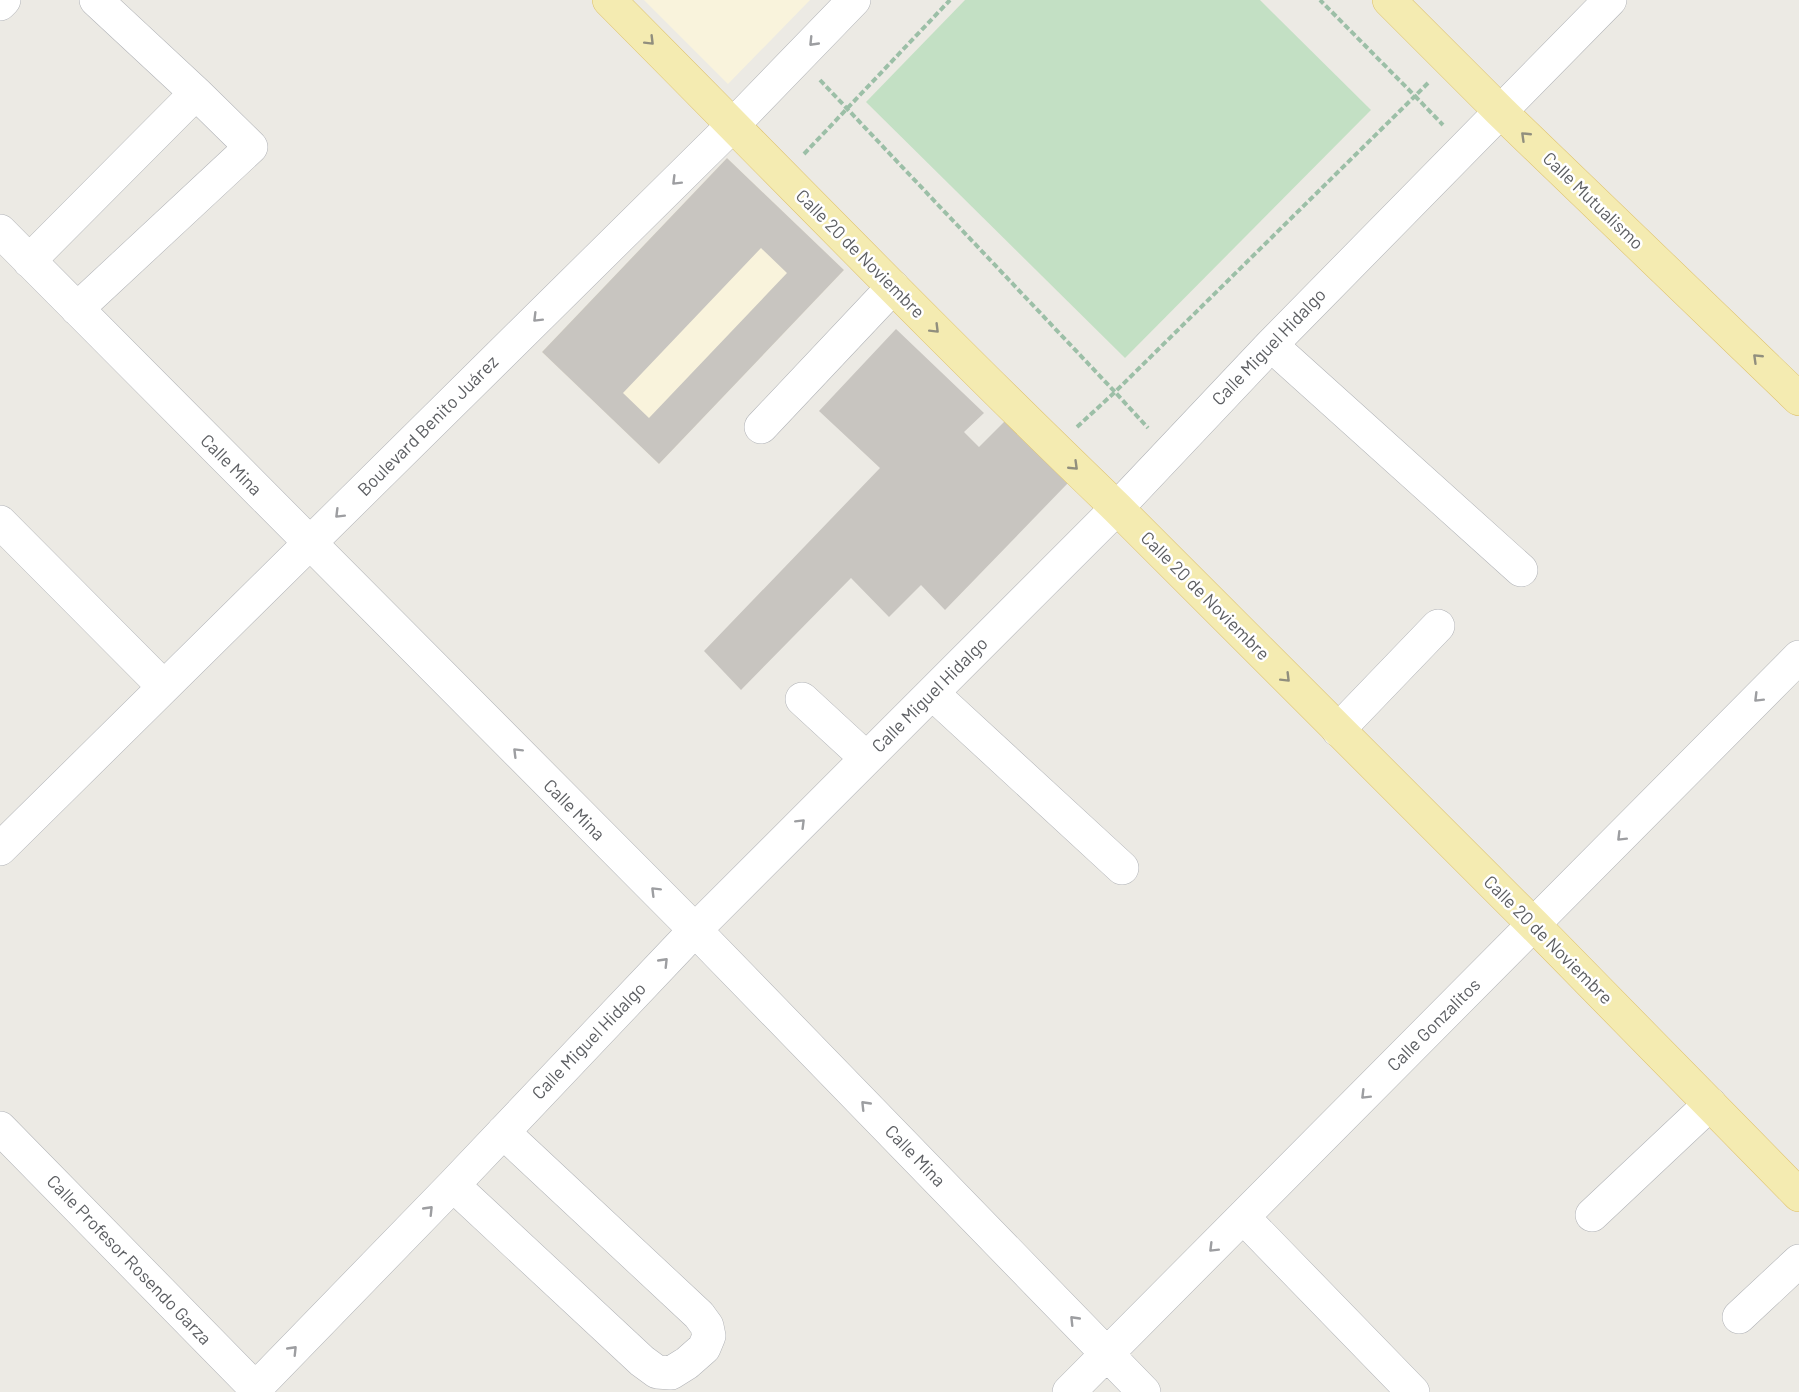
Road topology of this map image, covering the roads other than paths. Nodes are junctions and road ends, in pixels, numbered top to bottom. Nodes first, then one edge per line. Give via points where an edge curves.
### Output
1 (4, 0) edge
2 (96, 0) edge
3 (609, 0) edge
4 (854, 0) edge
5 (1389, 0) edge
6 (1610, 0) edge
7 (0, 4) edge
8 (196, 93) junction
9 (1500, 111) junction
10 (733, 125) junction
11 (0, 231) edge
12 (29, 261) junction
13 (893, 287) junction
14 (77, 309) junction
15 (1271, 345) junction
16 (1799, 399) edge
17 (760, 428) dead end
18 (1117, 508) junction
19 (0, 522) edge
20 (309, 543) junction
21 (1521, 570) dead end
22 (1438, 626) dead end
23 (1799, 657) edge
24 (164, 687) junction
25 (932, 693) junction
26 (802, 699) dead end
27 (1338, 730) junction
28 (866, 758) junction
29 (0, 849) edge
30 (1122, 868) dead end
31 (1534, 925) junction
32 (694, 930) junction
33 (1710, 1104) junction
34 (0, 1128) edge
35 (503, 1132) junction
36 (453, 1185) junction
37 (1799, 1195) edge
38 (1592, 1215) dead end
39 (1243, 1217) junction
40 (1799, 1261) edge
41 (1739, 1317) dead end
42 (1107, 1354) junction
43 (256, 1391) edge
44 (1069, 1392) edge
45 (1144, 1392) edge
46 (1413, 1392) edge

1 - 7 street
2 - 8 street
3 -> 10 main road, Calle 20 de Noviembre
4 -> 10 street, Boulevard Benito Juárez
5 - 9 main road, Calle Mutualismo
6 - 9 street, Calle Miguel Hidalgo
8 - 12 street
8 - 14 street via 251,147
9 - 15 street, Calle Miguel Hidalgo
16 -> 9 main road, Calle Mutualismo
10 - 13 main road, Calle 20 de Noviembre
10 -> 20 street, Boulevard Benito Juárez
11 - 12 street, Calle Mina
12 - 14 street, Calle Mina
13 - 17 street
13 -> 18 main road, Calle 20 de Noviembre
14 - 20 street, Calle Mina
15 - 18 street, Calle Miguel Hidalgo
15 - 21 street
18 - 25 street, Calle Miguel Hidalgo
18 -> 27 main road, Calle 20 de Noviembre
19 - 24 street
20 - 24 street, Boulevard Benito Juárez
32 -> 20 street, Calle Mina
22 - 27 street
23 -> 31 street, Calle Gonzalitos
24 - 29 street, Boulevard Benito Juárez
25 - 28 street, Calle Miguel Hidalgo
25 - 30 street
26 - 28 street
27 - 31 main road, Calle 20 de Noviembre
32 -> 28 street, Calle Miguel Hidalgo
31 - 33 main road, Calle 20 de Noviembre
31 -> 39 street, Calle Gonzalitos
35 -> 32 street, Calle Miguel Hidalgo
42 -> 32 street, Calle Mina
33 - 37 main road, Calle 20 de Noviembre
33 - 38 street
34 - 43 street, Calle Profesor Rosendo Garza
35 - 36 street, Calle Miguel Hidalgo
35 - 36 street via 699,1315 709,1336 704,1348 671,1373 657,1372
43 -> 36 street, Calle Miguel Hidalgo
39 -> 42 street, Calle Gonzalitos
39 - 46 street
40 - 41 street
42 - 44 street, Calle Gonzalitos
42 - 45 street, Calle Mina

